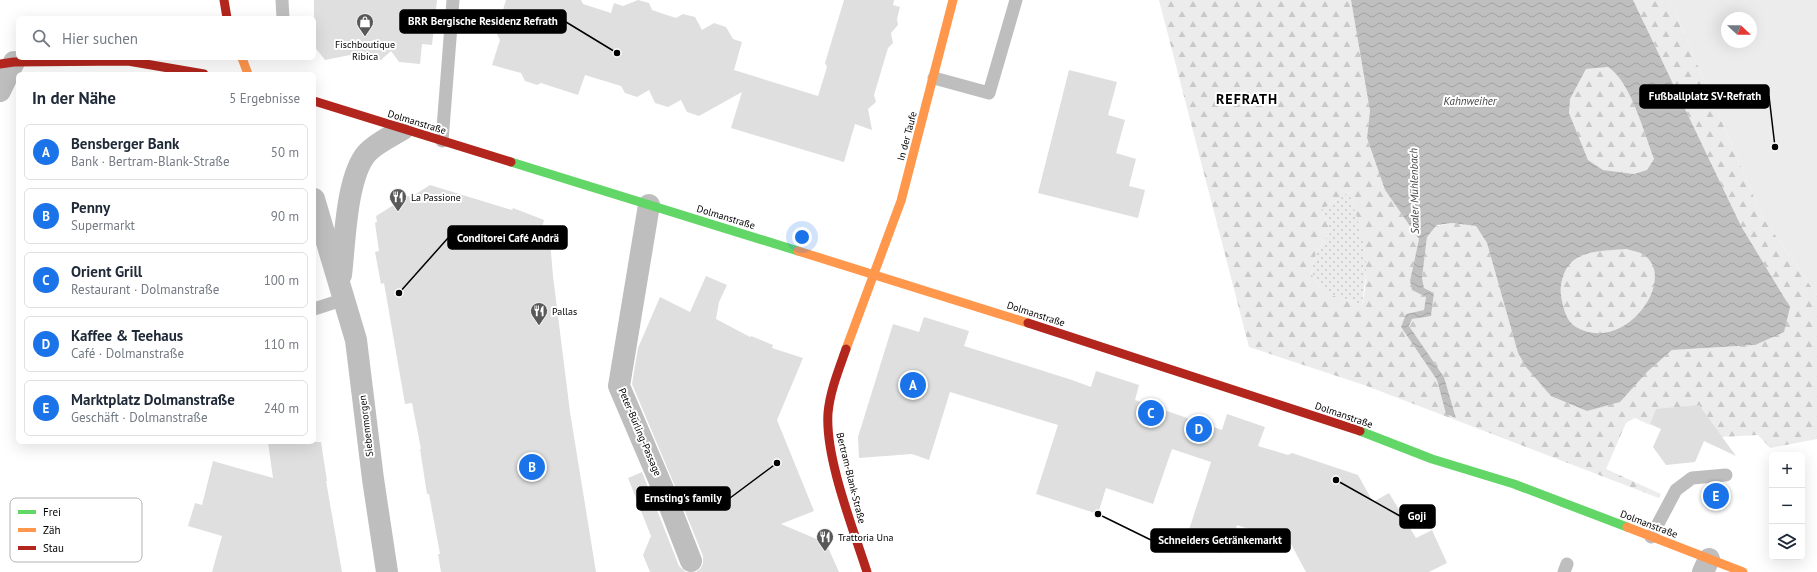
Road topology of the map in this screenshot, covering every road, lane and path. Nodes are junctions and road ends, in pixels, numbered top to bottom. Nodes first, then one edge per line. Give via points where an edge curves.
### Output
1 (224, 0) edge
2 (282, 0) edge
3 (453, 0) edge
4 (953, 0) edge
5 (1016, 0) edge
6 (227, 16) edge
7 (283, 16) edge
8 (243, 60) edge
9 (7, 63) edge
10 (192, 72) edge
11 (247, 72) edge
12 (934, 78) junction
13 (0, 91) edge
14 (316, 102) edge
15 (403, 129) junction
16 (442, 141) junction
17 (649, 205) junction
18 (316, 206) edge
19 (874, 275) junction
20 (342, 291) junction
21 (316, 308) edge
22 (1726, 475) dead end
23 (1651, 537) junction
24 (691, 561) dead end
25 (1706, 566) edge
26 (387, 572) edge
27 (867, 572) edge
28 (1743, 572) edge

1 - 6 main road
2 - 7 lane
3 - 16 lane
4 - 12 main road, In der Taufe
5 - 12 lane via 989,93
8 - 11 main road
9 - 10 main road via 128,61
9 - 13 street
12 - 19 main road, In der Taufe via 901,201
14 - 15 main road, Dolmanstraße
15 - 16 main road, Dolmanstraße
15 - 20 street, Siebenmorgen via 369,151 361,160 352,186
16 - 17 main road, Dolmanstraße
17 - 19 main road, Dolmanstraße
17 - 24 street, Peter-Bürling-Passage via 619,386
18 - 20 street, Siebenmorgen
19 - 23 main road, Dolmanstraße via 1367,434 1432,459 1514,484
19 - 27 main road, Bertram-Blank-Straße via 834,385 828,425 838,480
20 - 21 lane
20 - 26 street, Siebenmorgen via 356,340
22 - 23 lane via 1692,478 1676,490
23 - 25 main road, Dolmanstraße
25 - 28 main road, Dolmanstraße

